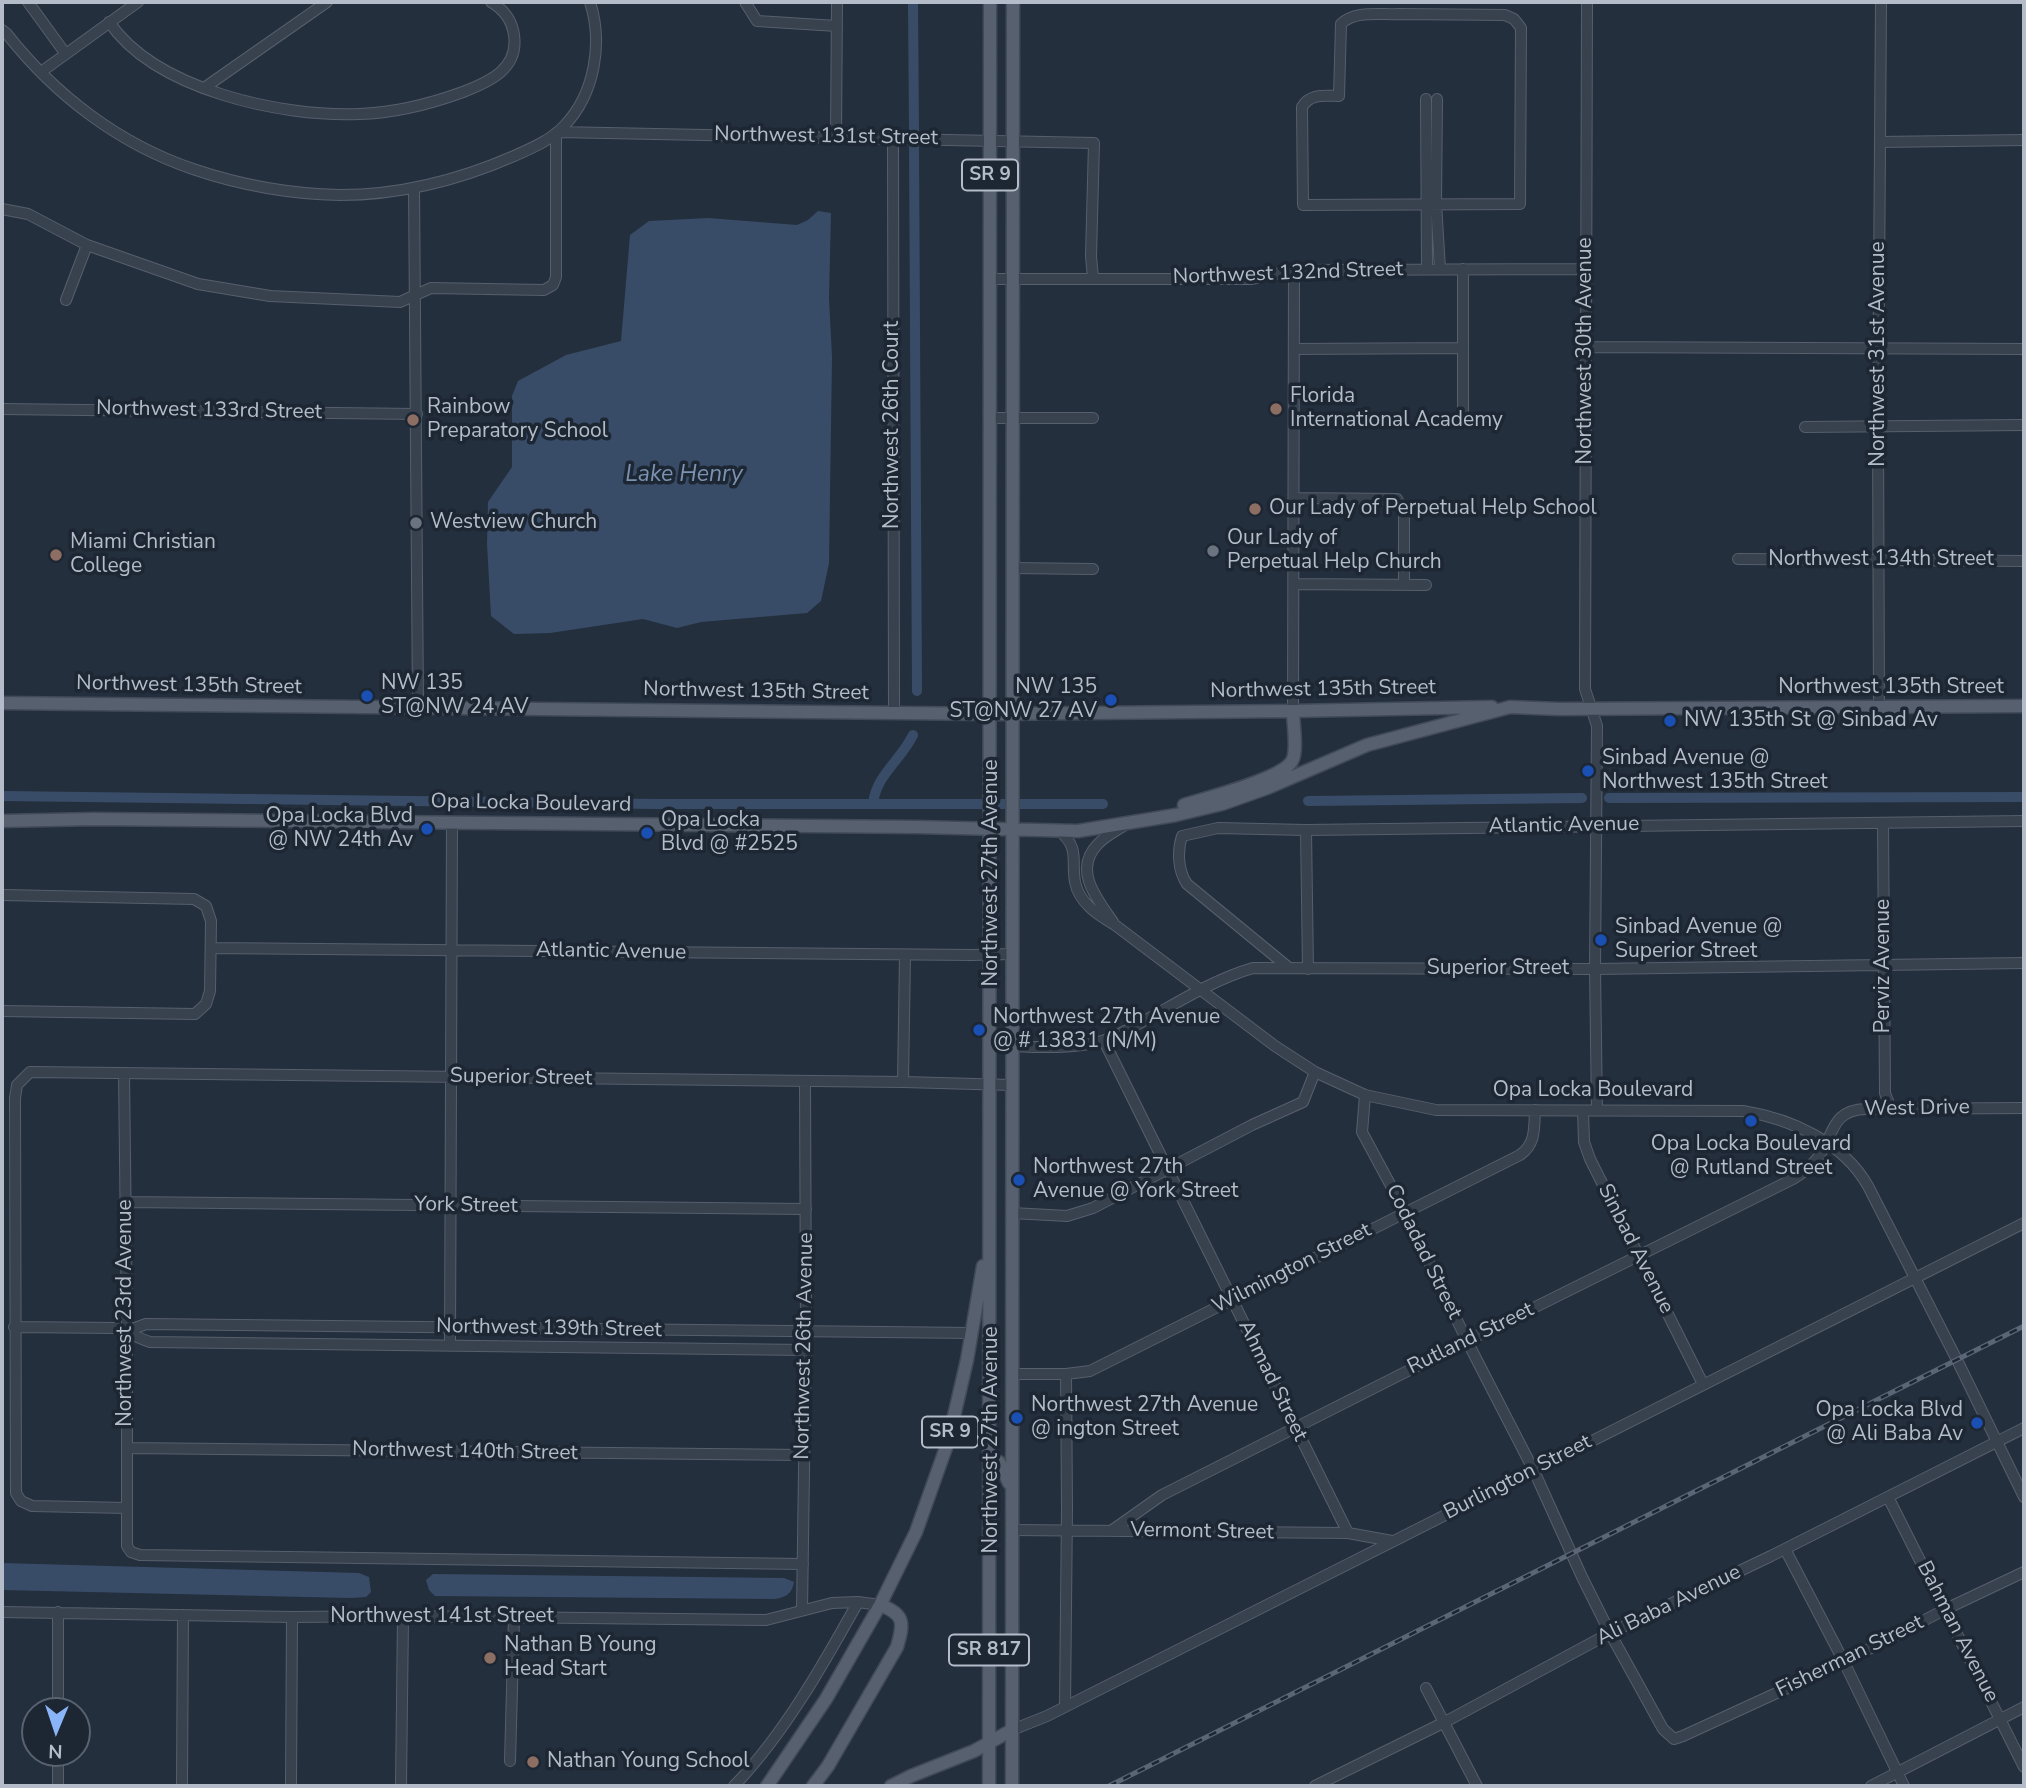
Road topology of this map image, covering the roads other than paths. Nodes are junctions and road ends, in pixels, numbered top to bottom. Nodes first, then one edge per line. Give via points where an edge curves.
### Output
1 (28, 2) edge
2 (138, 2) edge
3 (327, 2) edge
4 (491, 2) edge
5 (590, 2) edge
6 (745, 2) edge
7 (837, 2) edge
8 (990, 2) edge
9 (1013, 2) edge
10 (1587, 2) edge
11 (1881, 2) edge
12 (109, 22) junction
13 (837, 26) junction
14 (2, 30) edge
15 (65, 53) junction
16 (41, 72) junction
17 (204, 88) junction
18 (1432, 99) dead end
19 (557, 133) junction
20 (836, 136) junction
21 (892, 138) junction
22 (2024, 140) edge
23 (990, 141) junction
24 (1013, 141) junction
25 (1880, 142) junction
26 (414, 188) junction
27 (1431, 204) junction
28 (2, 209) edge
29 (1432, 236) junction
30 (87, 245) junction
31 (1427, 269) junction
32 (1440, 269) junction
33 (1462, 269) junction
34 (1294, 270) junction
35 (1586, 270) junction
36 (1093, 278) junction
37 (990, 279) junction
38 (1012, 279) junction
39 (416, 296) junction
40 (66, 300) dead end
41 (1587, 347) junction
42 (1462, 348) junction
43 (1294, 349) junction
44 (1879, 349) junction
45 (2024, 349) edge
46 (2, 410) edge
47 (417, 414) junction
48 (1462, 416) dead end
49 (990, 418) junction
50 (1012, 418) junction
51 (1093, 418) dead end
52 (2024, 425) edge
53 (1805, 426) dead end
54 (1878, 426) junction
55 (1294, 498) junction
56 (1738, 559) dead end
57 (1879, 560) junction
58 (2024, 561) edge
59 (1012, 568) junction
60 (1093, 569) dead end
61 (1294, 584) junction
62 (1404, 584) junction
63 (1426, 585) dead end
64 (2, 703) edge
65 (2024, 706) edge
66 (418, 707) junction
67 (1510, 707) junction
68 (1879, 707) junction
69 (1591, 709) junction
70 (1293, 711) junction
71 (894, 712) junction
72 (989, 713) junction
73 (1011, 713) junction
74 (1164, 817) junction
75 (2, 821) edge
76 (2024, 821) edge
77 (452, 822) junction
78 (989, 823) junction
79 (1884, 823) junction
80 (1125, 824) junction
81 (1012, 825) junction
82 (1596, 825) junction
83 (1306, 830) junction
84 (1059, 831) junction
85 (2, 895) edge
86 (1115, 925) junction
87 (211, 948) junction
88 (452, 949) junction
89 (989, 954) junction
90 (1011, 954) junction
91 (905, 955) junction
92 (2024, 963) edge
93 (1884, 965) junction
94 (1288, 967) junction
95 (1308, 968) junction
96 (1595, 968) junction
97 (1200, 991) junction
98 (2, 1011) edge
99 (1104, 1041) junction
100 (989, 1045) junction
101 (1011, 1046) junction
102 (1315, 1072) junction
103 (124, 1073) junction
104 (450, 1077) junction
105 (805, 1081) junction
106 (902, 1082) junction
107 (989, 1085) junction
108 (1011, 1085) junction
109 (1365, 1095) junction
110 (2024, 1108) edge
111 (1891, 1109) junction
112 (1535, 1110) junction
113 (1583, 1111) junction
114 (1597, 1111) junction
115 (1826, 1143) junction
116 (1167, 1171) junction
117 (126, 1202) junction
118 (451, 1206) junction
119 (806, 1209) junction
120 (1405, 1212) junction
121 (1012, 1213) junction
122 (2024, 1223) edge
123 (989, 1249) junction
124 (1639, 1256) junction
125 (1915, 1278) junction
126 (1233, 1299) junction
127 (14, 1327) junction
128 (450, 1328) junction
129 (618, 1329) junction
130 (127, 1331) junction
131 (806, 1332) junction
132 (973, 1333) junction
133 (1467, 1341) junction
134 (450, 1346) junction
135 (617, 1348) junction
136 (806, 1350) junction
137 (1011, 1374) junction
138 (1066, 1374) junction
139 (1703, 1384) junction
140 (989, 1422) junction
141 (1295, 1427) junction
142 (2024, 1428) edge
143 (1997, 1442) junction
144 (127, 1448) junction
145 (1012, 1449) junction
146 (804, 1455) junction
147 (989, 1457) junction
148 (1534, 1471) junction
149 (1012, 1490) junction
150 (1888, 1497) junction
151 (2024, 1497) edge
152 (127, 1508) junction
153 (1012, 1530) junction
154 (1066, 1530) junction
155 (1111, 1531) junction
156 (1348, 1533) junction
157 (1392, 1541) junction
158 (1785, 1549) junction
159 (803, 1564) junction
160 (2024, 1572) edge
161 (858, 1602) junction
162 (880, 1605) junction
163 (1946, 1609) junction
164 (802, 1610) junction
165 (2, 1612) edge
166 (58, 1612) junction
167 (183, 1615) junction
168 (403, 1616) junction
169 (292, 1617) junction
170 (514, 1617) junction
171 (1610, 1633) junction
172 (1844, 1662) junction
173 (1426, 1689) dead end
174 (58, 1697) edge
175 (1065, 1707) junction
176 (2024, 1707) edge
177 (2000, 1719) junction
178 (1445, 1723) junction
179 (1012, 1730) junction
180 (1674, 1739) joint
181 (989, 1743) junction
182 (510, 1761) dead end
183 (58, 1767) edge
184 (2024, 1767) edge
185 (1897, 1773) junction
186 (58, 1786) edge
187 (182, 1786) edge
188 (291, 1786) edge
189 (401, 1786) edge
190 (734, 1786) edge
191 (767, 1786) edge
192 (813, 1786) edge
193 (891, 1786) edge
194 (989, 1786) edge
195 (1012, 1786) edge
196 (1315, 1786) edge
197 (1477, 1786) edge
198 (1871, 1786) edge
199 (1904, 1786) edge

1 - 15 street
2 - 12 street
3 - 17 street
4 - 17 street via 513,28 510,62 489,81 436,101 373,113 320,114 249,102
5 - 19 street via 597,36 592,73 577,109
6 - 13 street via 757,22
7 - 13 street
8 - 23 main road, Northwest 27th Avenue / SR 9
9 - 24 main road, Northwest 27th Avenue / SR 9
10 - 35 street, Northwest 30th Avenue
11 - 25 street, Northwest 31st Avenue
12 - 15 street
12 - 17 street via 139,52
13 - 20 street
14 - 16 street
15 - 16 street
16 - 26 street via 74,103 122,136 199,171 269,188 325,194
18 - 27 street
19 - 20 street, Northwest 131st Street
19 - 26 street via 489,166
19 - 39 street via 556,274 552,286 544,290 431,288
20 - 21 street, Northwest 131st Street
21 - 23 street, Northwest 131st Street
21 - 71 street, Northwest 26th Court
22 - 25 street
23 - 24 street, Northwest 131st Street
23 - 37 main road, Northwest 27th Avenue / SR 9
24 - 36 street, Northwest 131st Street via 1094,143
24 - 38 main road, Northwest 27th Avenue / SR 9
25 - 44 street, Northwest 31st Avenue
26 - 39 street
27 - 27 street via 1303,205 1303,107 1312,97 1339,96 1341,24 1354,15 1505,15 1521,28 1520,204
27 - 29 street
28 - 30 street via 28,214
29 - 31 street
29 - 32 street
30 - 39 street via 198,284 270,296 400,302
30 - 40 street
31 - 32 street, Northwest 132nd Street
31 - 34 street, Northwest 132nd Street
32 - 33 street, Northwest 132nd Street
33 - 35 street, Northwest 132nd Street
33 - 42 street
34 - 36 street, Northwest 132nd Street via 1252,279
34 - 43 street
35 - 41 street, Northwest 30th Avenue
36 - 38 street, Northwest 132nd Street
37 - 38 street, Northwest 132nd Street
37 - 49 main road, Northwest 27th Avenue / SR 9
38 - 50 main road, Northwest 27th Avenue / SR 9
39 - 47 street
41 - 44 street
41 - 69 street, Northwest 30th Avenue via 1585,689
42 - 43 street
42 - 48 street
43 - 55 street
44 - 45 street
44 - 54 street, Northwest 31st Avenue
46 - 47 street, Northwest 133rd Street
47 - 66 street
49 - 50 street
49 - 72 main road, Northwest 27th Avenue / SR 9
50 - 51 street
50 - 59 main road, Northwest 27th Avenue / SR 9
52 - 54 street
53 - 54 street
54 - 57 street, Northwest 31st Avenue
55 - 61 street
55 - 62 street via 1397,499 1404,512
56 - 57 street, Northwest 134th Street
57 - 58 street, Northwest 134th Street
57 - 68 street, Northwest 31st Avenue
59 - 60 street
59 - 73 main road, Northwest 27th Avenue / SR 9
61 - 62 street
61 - 70 street
62 - 63 street
64 - 66 main road, Northwest 135th Street
65 - 68 main road, Northwest 135th Street
66 - 71 main road, Northwest 135th Street
67 - 69 main road, Opa Locka Boulevard
67 - 70 main road, Northwest 135th Street
67 - 74 main road, Opa Locka Boulevard via 1367,745 1222,804
68 - 69 main road, Northwest 135th Street
69 - 82 street, Northwest 30th Avenue via 1597,726
70 - 73 main road, Northwest 135th Street
70 - 74 main road via 1294,751 1287,767 1244,787 1172,809
71 - 72 main road, Northwest 135th Street
72 - 73 main road, Northwest 135th Street
72 - 78 main road, Northwest 27th Avenue / SR 9
73 - 81 main road, Northwest 27th Avenue / SR 9
74 - 80 main road, Opa Locka Boulevard
75 - 77 main road, Opa Locka Boulevard
76 - 79 street, Atlantic Avenue
77 - 78 main road, Opa Locka Boulevard
77 - 88 street
78 - 81 main road, Opa Locka Boulevard
78 - 89 main road, Northwest 27th Avenue / SR 9
79 - 82 street, Atlantic Avenue
79 - 93 street, Perviz Avenue
80 - 84 main road, Opa Locka Boulevard
80 - 86 street via 1096,845 1087,865 1089,884
81 - 84 main road, Opa Locka Boulevard
81 - 90 main road, Northwest 27th Avenue / SR 9
82 - 83 street, Atlantic Avenue
82 - 96 street
83 - 94 street, Atlantic Avenue via 1218,828 1182,836 1180,842 1180,873 1187,884
83 - 95 street
84 - 86 street, Opa Locka Boulevard via 1071,843 1080,894 1097,914
85 - 87 street via 194,899 206,906
86 - 97 street, Opa Locka Boulevard
87 - 88 street, Atlantic Avenue
87 - 98 street via 210,991 206,1004 195,1014
88 - 91 street, Atlantic Avenue
88 - 104 street
89 - 90 street, Atlantic Avenue
89 - 91 street, Atlantic Avenue
89 - 100 main road, Northwest 27th Avenue / SR 9
90 - 101 main road, Northwest 27th Avenue / SR 9
91 - 106 street
92 - 93 street, Superior Street
93 - 96 street, Superior Street
93 - 111 street, Perviz Avenue via 1885,1093
94 - 95 street, Superior Street
94 - 97 street, Superior Street via 1253,968
95 - 96 street, Superior Street
96 - 114 street
97 - 99 street, Superior Street
97 - 102 street, Opa Locka Boulevard
99 - 101 street, Superior Street
99 - 116 street, Ahmad Street
100 - 101 street, Superior Street
100 - 107 main road, Northwest 27th Avenue / SR 9
101 - 108 main road, Northwest 27th Avenue / SR 9
102 - 109 street, Opa Locka Boulevard
102 - 116 street via 1303,1102
103 - 104 street, Superior Street
103 - 117 street, Northwest 23rd Avenue
103 - 127 street, Superior Street via 30,1072 17,1085
104 - 105 street, Superior Street
104 - 118 street
105 - 106 street, Superior Street
105 - 119 street, Northwest 26th Avenue
106 - 107 street, Superior Street
107 - 108 street, Superior Street
107 - 123 main road, Northwest 27th Avenue / SR 9
108 - 121 main road, Northwest 27th Avenue / SR 9
109 - 112 street, Opa Locka Boulevard via 1436,1110
109 - 120 street, Codadad Street via 1362,1132
110 - 111 street, West Drive
111 - 115 street, West Drive via 1849,1111 1838,1120
112 - 113 street, Opa Locka Boulevard
112 - 120 street, Wilmington Street via 1533,1139 1524,1152
113 - 114 street, Opa Locka Boulevard
113 - 124 street, Sinbad Avenue via 1588,1154
114 - 115 street, Opa Locka Boulevard via 1743,1111 1791,1123
115 - 124 street, Rutland Street via 1817,1160 1793,1179
115 - 125 street, Opa Locka Boulevard via 1847,1158 1864,1179
116 - 121 street via 1083,1212 1059,1216
116 - 126 street, Ahmad Street
117 - 118 street, York Street
117 - 130 street, Northwest 23rd Avenue
118 - 119 street, York Street
118 - 128 street
119 - 131 street, Northwest 26th Avenue
120 - 126 street, Wilmington Street
120 - 133 street, Codadad Street
121 - 137 main road, Northwest 27th Avenue / SR 9
122 - 125 street, Burlington Street
123 - 132 main road, SR 9
123 - 140 main road, Northwest 27th Avenue / SR 817
124 - 133 street, Rutland Street
124 - 139 street, Sinbad Avenue
125 - 139 street, Burlington Street
125 - 143 street, Opa Locka Boulevard
126 - 138 street, Wilmington Street via 1090,1371
126 - 141 street, Ahmad Street
127 - 130 street, Northwest 139th Street
127 - 152 street via 16,1493 32,1506
128 - 129 street, Northwest 139th Street
128 - 130 street, Northwest 139th Street via 146,1324
128 - 134 street
129 - 131 street, Northwest 139th Street
129 - 135 street
130 - 134 street, Northwest 139th Street via 150,1342
130 - 144 street, Northwest 23rd Avenue
131 - 132 street, Northwest 139th Street
131 - 136 street, Northwest 26th Avenue
132 - 162 main road, SR 9 via 948,1442 916,1532
133 - 141 street, Rutland Street
133 - 148 street, Codadad Street
134 - 135 street, Northwest 139th Street
135 - 136 street, Northwest 139th Street
136 - 146 street, Northwest 26th Avenue
137 - 138 street, Wilmington Street
137 - 145 main road, Northwest 27th Avenue / SR 9
138 - 154 street
139 - 148 street, Burlington Street
140 - 145 main road
140 - 147 main road, Northwest 27th Avenue / SR 817
141 - 155 street, Rutland Street via 1162,1495
141 - 156 street, Ahmad Street
142 - 143 street, Ali Baba Avenue
143 - 150 street, Ali Baba Avenue
143 - 151 street, Opa Locka Boulevard
144 - 146 street, Northwest 140th Street
144 - 152 street, Northwest 23rd Avenue
145 - 149 main road, Northwest 27th Avenue / SR 9
146 - 159 street, Northwest 26th Avenue
147 - 149 main road via 999,1462
147 - 181 main road, Northwest 27th Avenue / SR 817
148 - 157 street, Burlington Street
148 - 171 street, Codadad Street
149 - 153 main road, Northwest 27th Avenue / SR 9
150 - 158 street, Ali Baba Avenue
150 - 163 street, Bahman Avenue
152 - 159 street, Northwest 23rd Avenue via 127,1546 140,1555
153 - 154 street, Vermont Street
153 - 179 main road, Northwest 27th Avenue / SR 9
154 - 155 street, Vermont Street
154 - 175 street
155 - 156 street, Vermont Street
156 - 157 street, Vermont Street
157 - 175 street, Burlington Street
158 - 171 street, Ali Baba Avenue
158 - 172 street
159 - 164 street, Northwest 26th Avenue
160 - 163 street, Fisherman Street
161 - 162 street, Northwest 141st Street
161 - 164 street, Northwest 141st Street
161 - 190 street via 822,1667 754,1766
162 - 191 main road, SR 9 via 826,1699
162 - 192 main road via 895,1610 900,1618 897,1647
163 - 172 street, Fisherman Street
163 - 177 street, Bahman Avenue
164 - 170 street, Northwest 141st Street via 766,1620
165 - 166 street, Northwest 141st Street
166 - 167 street, Northwest 141st Street
166 - 174 street
167 - 169 street, Northwest 141st Street
167 - 187 street
168 - 169 street, Northwest 141st Street
168 - 170 street, Northwest 141st Street
168 - 189 street
169 - 188 street
170 - 182 street
171 - 178 street, Ali Baba Avenue
171 - 180 street, Codadad Street via 1662,1729
172 - 180 street, Fisherman Street
172 - 185 street
173 - 178 street
175 - 179 street, Burlington Street
176 - 177 street
177 - 184 street, Bahman Avenue
177 - 185 street
178 - 196 street, Ali Baba Avenue
178 - 197 street
179 - 181 main road
179 - 195 main road, Northwest 27th Avenue
181 - 193 main road
181 - 194 main road, Northwest 27th Avenue / SR 817
183 - 186 street
185 - 198 street
185 - 199 street

